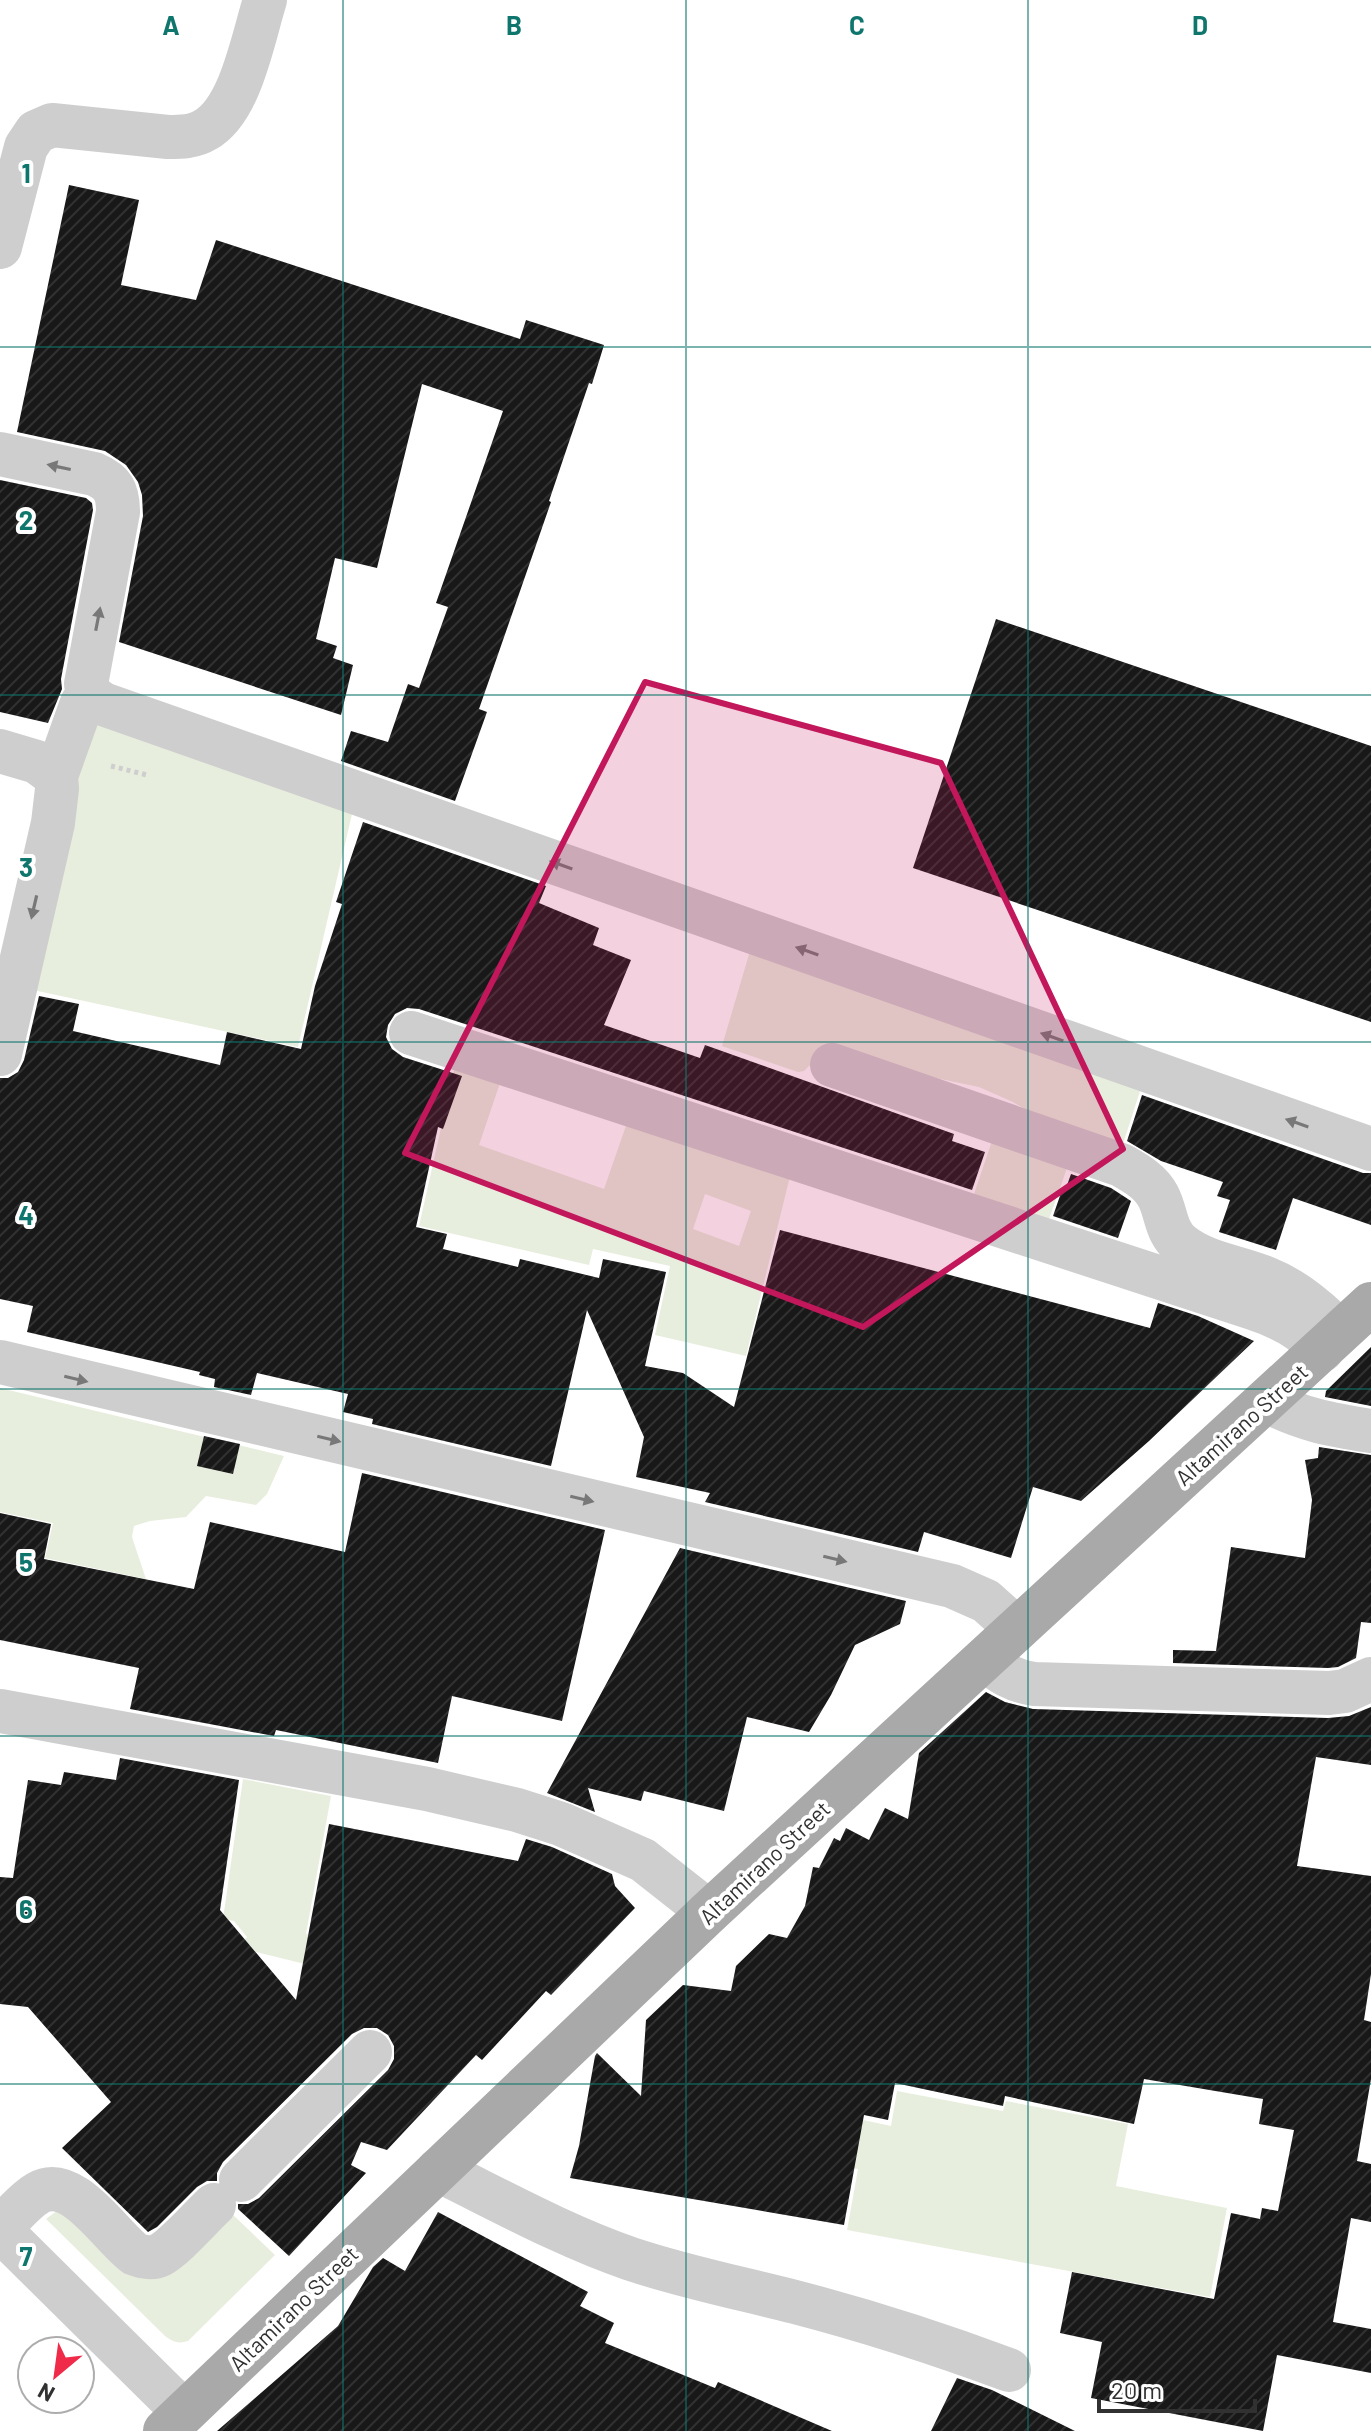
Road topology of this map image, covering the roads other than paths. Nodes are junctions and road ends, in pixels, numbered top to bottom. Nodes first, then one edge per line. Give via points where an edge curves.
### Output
1 (265, 0) edge
2 (0, 247) edge
3 (0, 454) edge
4 (90, 695) junction
5 (0, 751) edge
6 (56, 776) junction
7 (411, 1033) dead end
8 (1, 1048) edge
9 (832, 1065) dead end
10 (1371, 1149) edge
11 (1345, 1329) edge
12 (0, 1362) edge
13 (1267, 1401) junction
14 (1371, 1431) edge
15 (1017, 1629) junction
16 (985, 1659) junction
17 (1371, 1679) edge
18 (0, 1711) edge
19 (709, 1912) junction
20 (370, 2052) dead end
21 (438, 2170) junction
22 (0, 2229) edge
23 (1009, 2370) dead end
24 (175, 2422) edge

1 - 2 street via 235,92 218,120 203,131 168,137 52,125 36,132 26,147
4 -> 3 street via 87,673 118,512 114,487 94,474
4 - 6 street via 82,703
10 -> 4 street via 109,707
5 - 6 street via 37,762
6 -> 8 street via 48,850
7 - 11 street via 1273,1315 1300,1330
9 - 11 street via 1121,1165 1153,1188 1180,1244 1276,1282
11 - 13 main road, Altamirano Street
12 -> 15 street via 952,1586 986,1601
13 - 14 street via 1301,1418
13 - 15 main road, Altamirano Street
15 - 16 main road, Altamirano Street
16 - 17 street via 1014,1679 1034,1684 1329,1693
16 - 19 main road, Altamirano Street
18 - 19 street via 517,1810 643,1860
19 - 21 main road, Altamirano Street
20 - 22 street via 165,2251 143,2258 135,2254 76,2197 56,2190 38,2193
21 - 23 street via 628,2258 924,2339
21 - 24 main road, Altamirano Street
22 - 24 street

